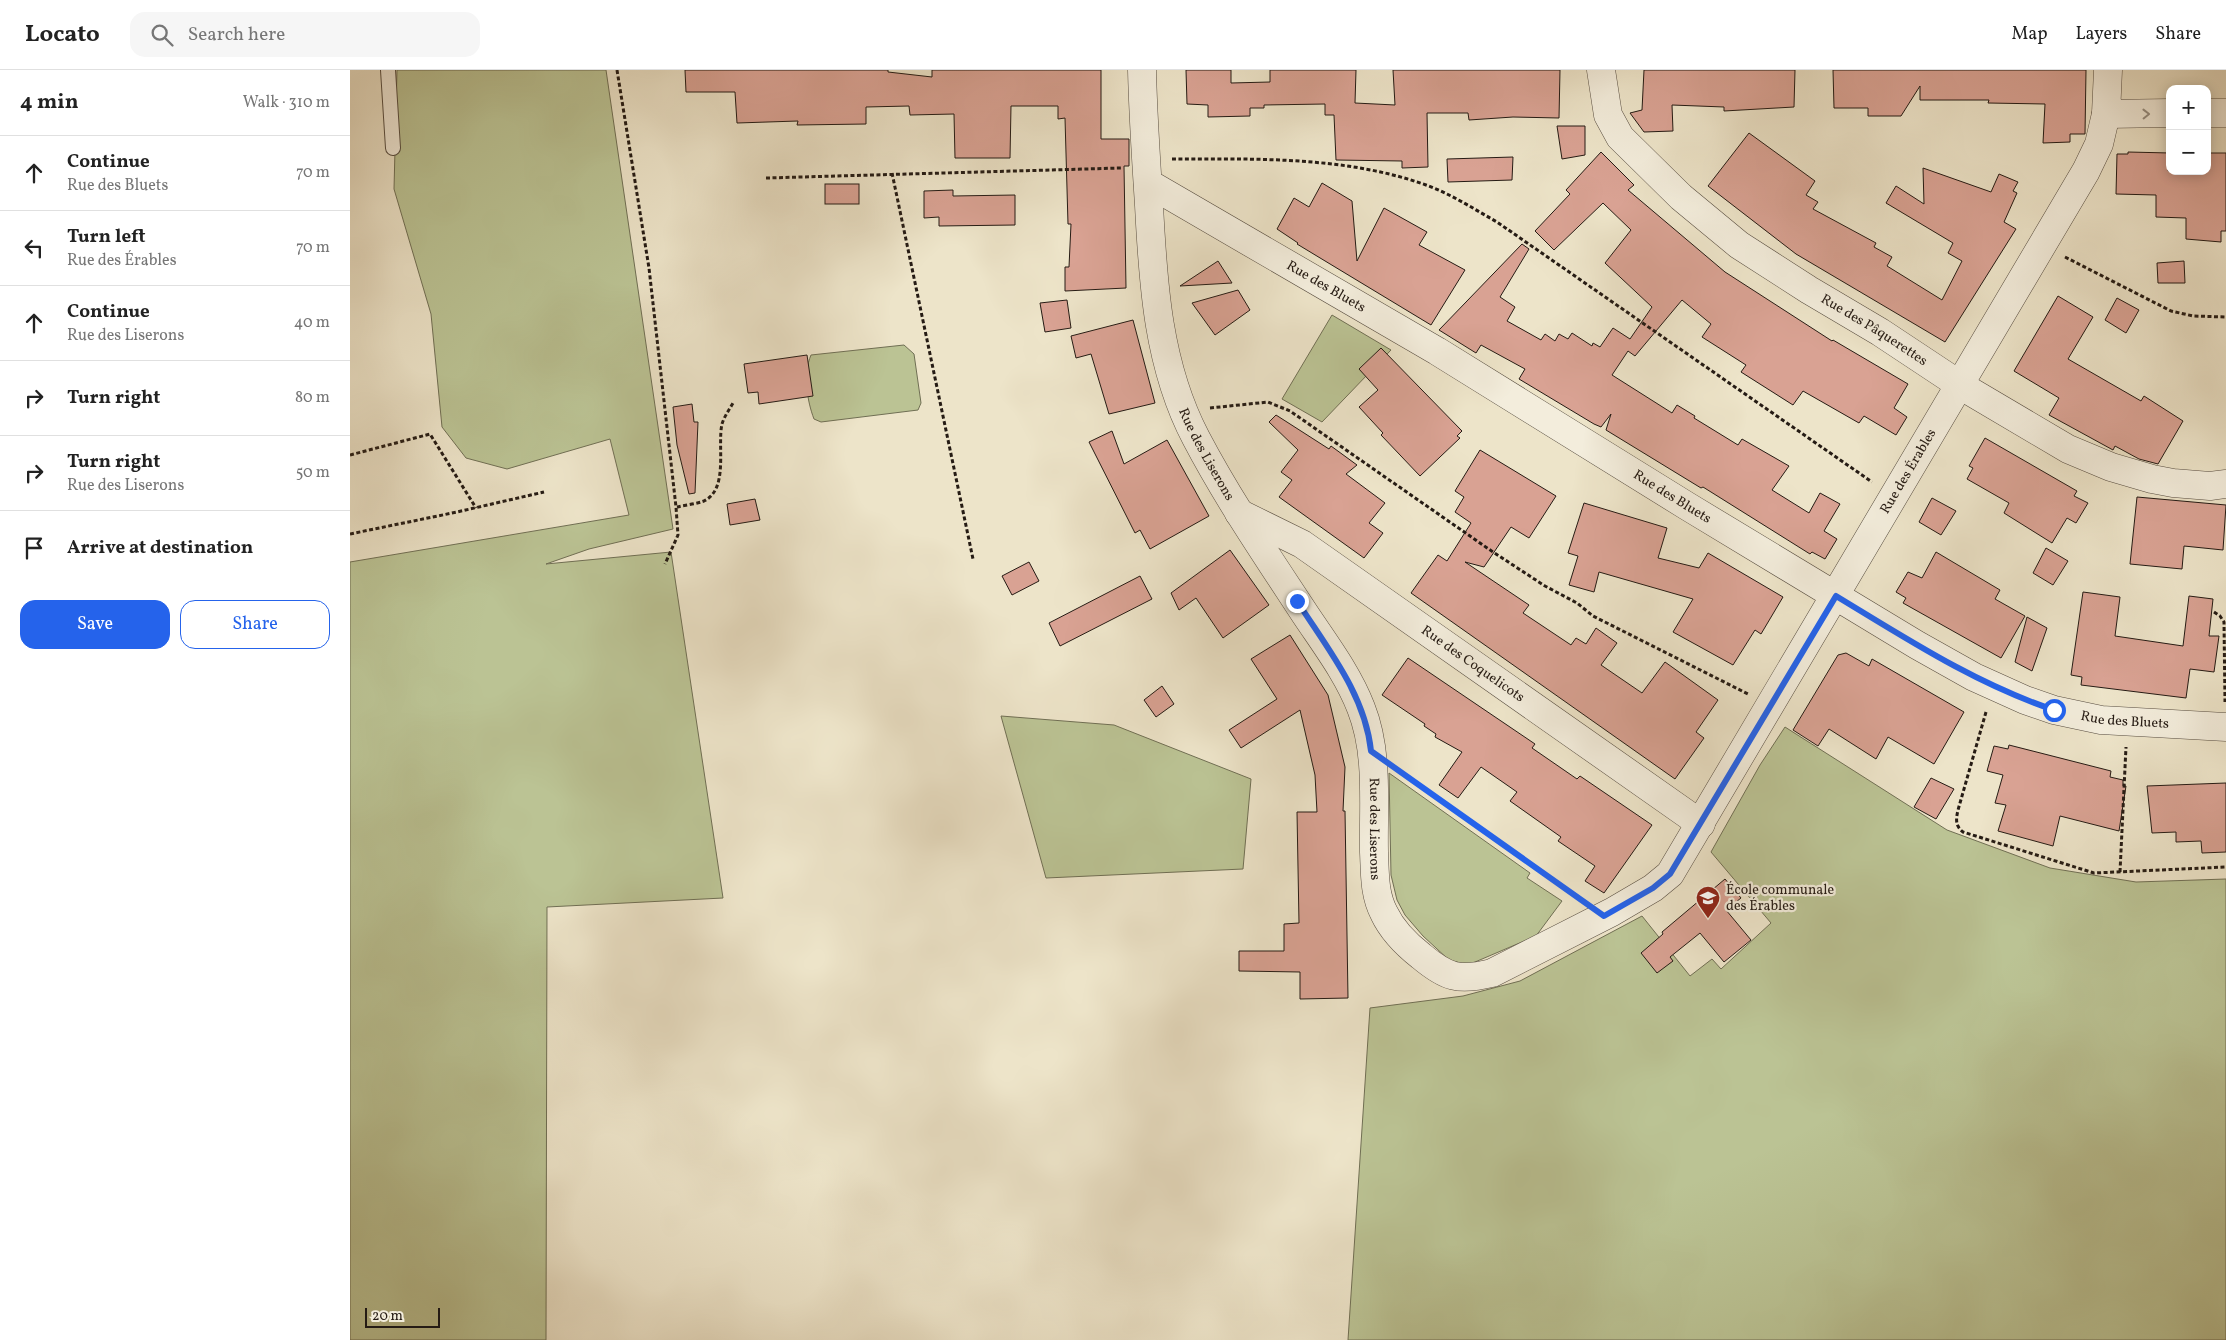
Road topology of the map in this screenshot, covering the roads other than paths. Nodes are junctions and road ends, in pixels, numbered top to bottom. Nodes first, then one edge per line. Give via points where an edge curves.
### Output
1 (388, 70) edge
2 (1142, 70) edge
3 (1601, 70) edge
4 (2108, 70) edge
5 (2211, 113) edge
6 (2226, 113) edge
7 (2106, 114) junction
8 (2166, 114) edge
9 (393, 148) dead end
10 (1146, 173) junction
11 (1959, 384) junction
12 (2226, 484) edge
13 (1239, 513) junction
14 (1836, 596) junction
15 (2226, 726) edge
16 (1701, 824) junction

1 - 9 lane
2 - 10 street, Rue des Liserons
3 - 11 street, Rue des Pâquerettes via 1612,127 1632,151 1681,197 1739,245
4 - 7 street, Rue des Érables
5 - 6 street
7 -> 8 street
7 - 11 street, Rue des Érables via 2094,156
10 - 13 street, Rue des Liserons via 1151,250 1163,350 1170,378 1195,436
10 - 14 street, Rue des Bluets
11 - 12 street, Rue des Pâquerettes via 2068,449 2111,467 2173,483
11 - 14 street, Rue des Érables
13 - 16 street, Rue des Coquelicots via 1302,544
13 - 16 street, Rue des Liserons via 1344,674 1361,706 1374,770 1378,900 1396,931 1438,970 1450,976 1473,978 1492,973 1604,916 1653,888 1670,874
14 - 15 street, Rue des Bluets via 1994,686 2054,710 2101,720
14 - 16 street, Rue des Érables

